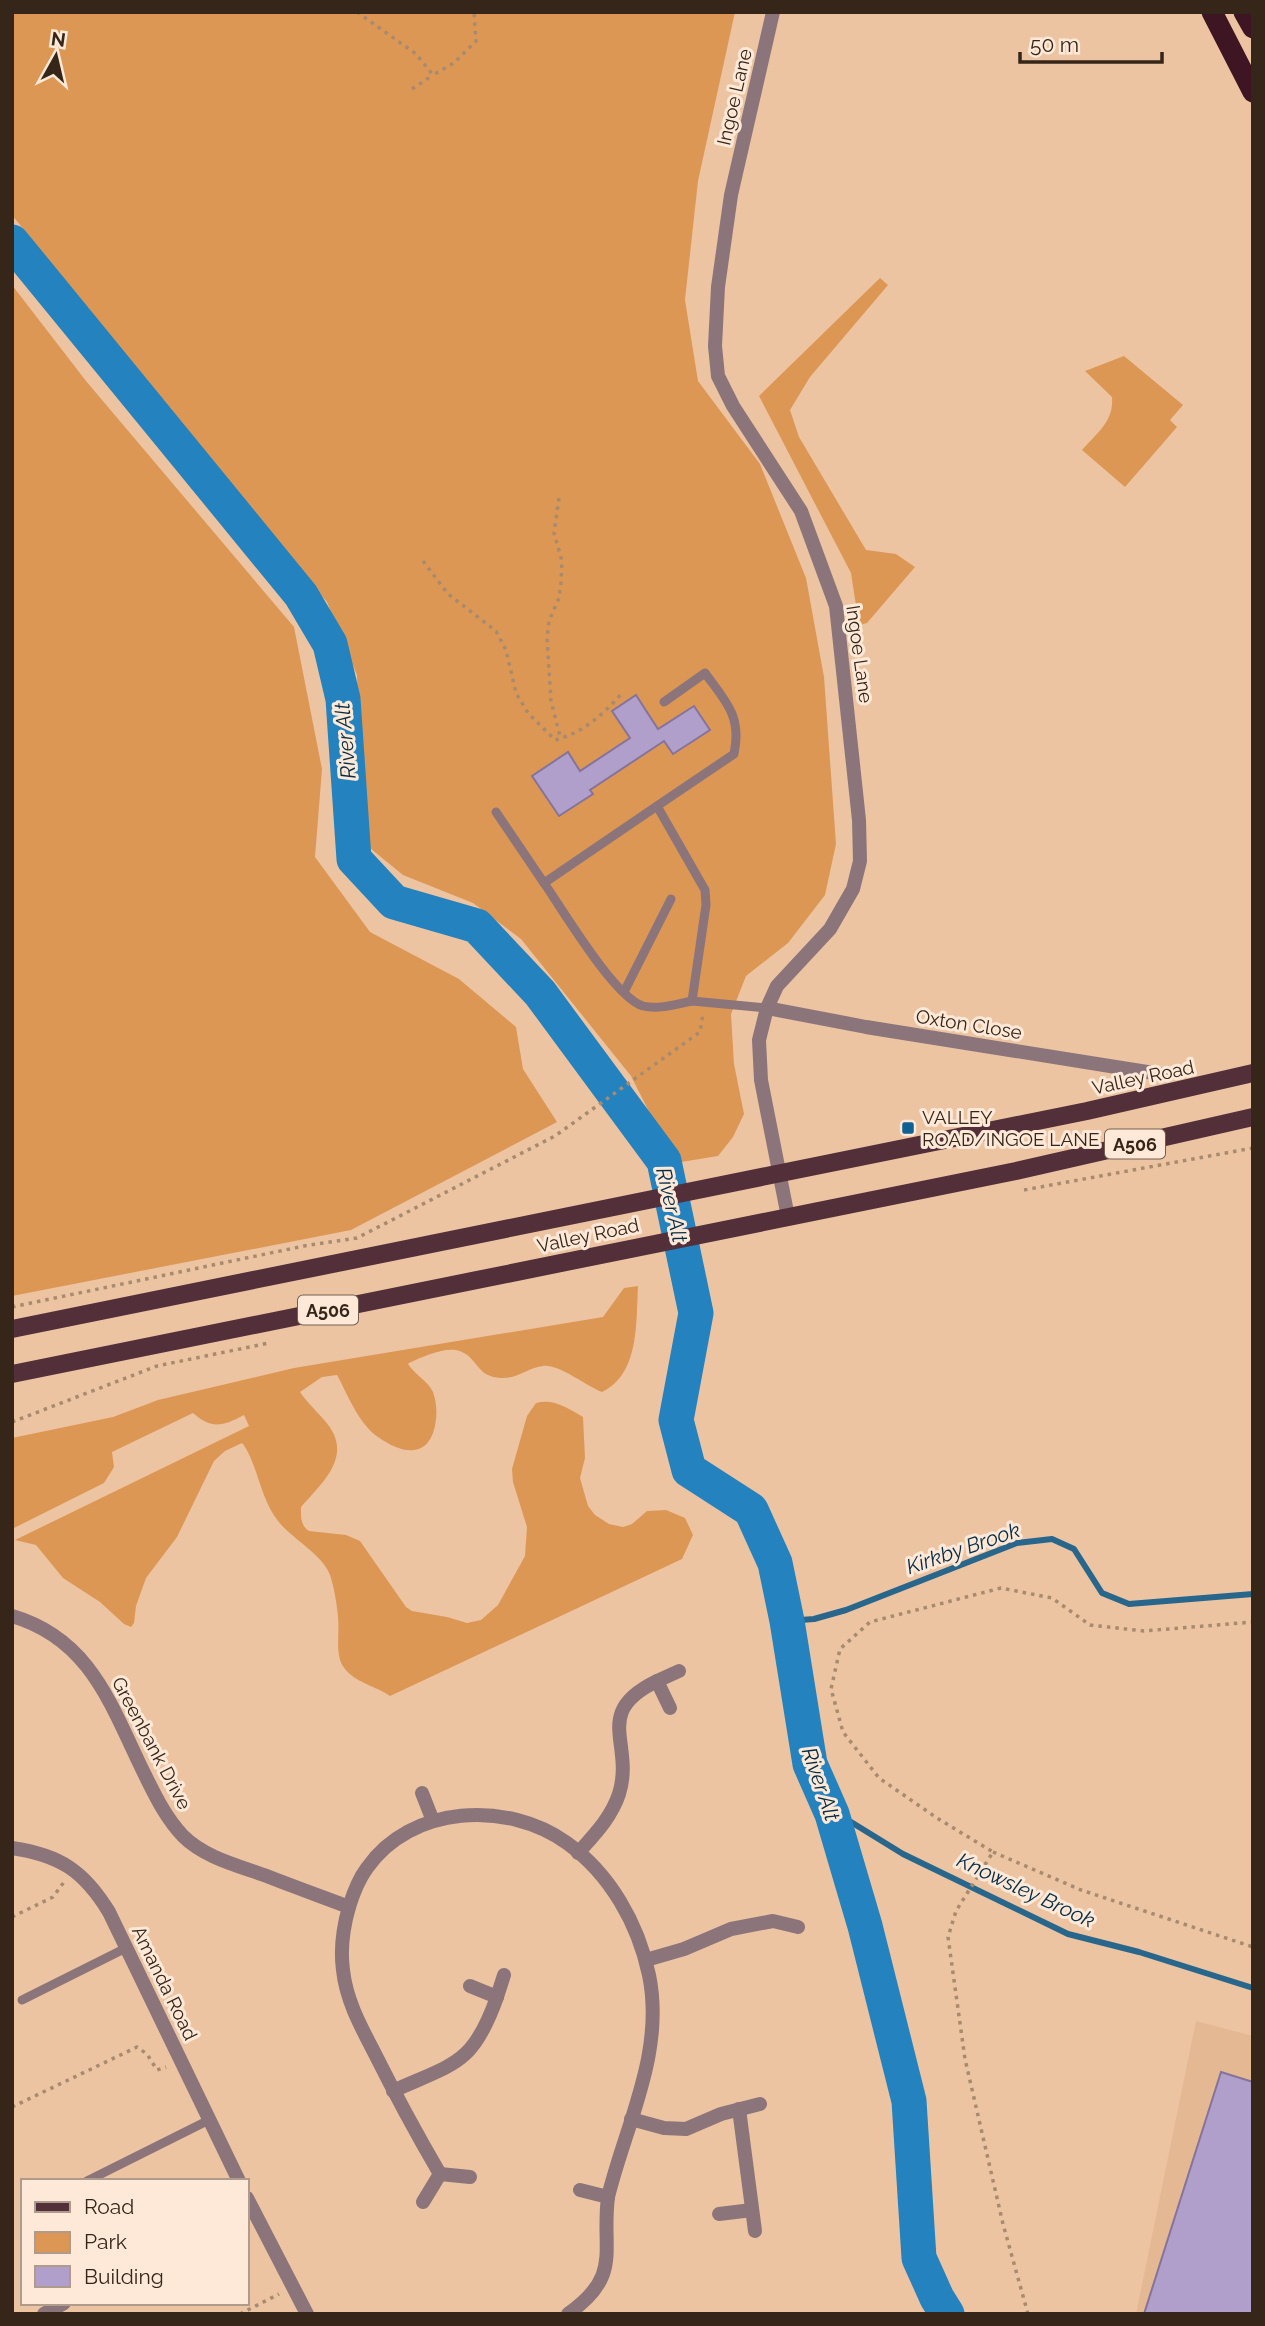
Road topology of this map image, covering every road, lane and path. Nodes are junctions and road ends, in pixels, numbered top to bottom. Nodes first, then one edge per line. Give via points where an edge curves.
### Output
1 (357, 12) edge
2 (474, 12) edge
3 (773, 12) edge
4 (1212, 12) edge
5 (1244, 12) edge
6 (1253, 28) edge
7 (433, 75) junction
8 (412, 89) dead end
9 (1253, 92) edge
10 (559, 498) dead end
11 (423, 561) dead end
12 (623, 692) dead end
13 (664, 702) dead end
14 (560, 736) dead end
15 (657, 806) junction
16 (496, 811) dead end
17 (544, 883) junction
18 (671, 899) dead end
19 (624, 992) junction
20 (692, 1001) junction
21 (704, 1003) junction
22 (767, 1008) junction
23 (1253, 1073) edge
24 (1166, 1075) dead end
25 (1253, 1117) edge
26 (778, 1174) junction
27 (788, 1217) junction
28 (12, 1307) edge
29 (12, 1329) edge
30 (281, 1340) dead end
31 (12, 1374) edge
32 (12, 1422) edge
33 (12, 1616) edge
34 (1253, 1622) edge
35 (679, 1671) dead end
36 (657, 1681) junction
37 (670, 1708) dead end
38 (422, 1793) dead end
39 (433, 1821) junction
40 (12, 1848) edge
41 (993, 1852) junction
42 (578, 1853) junction
43 (70, 1867) junction
44 (348, 1907) junction
45 (12, 1917) edge
46 (798, 1927) dead end
47 (1253, 1947) edge
48 (126, 1948) junction
49 (646, 1960) junction
50 (505, 1975) dead end
51 (470, 1986) dead end
52 (497, 1997) junction
53 (22, 2000) dead end
54 (180, 2060) junction
55 (393, 2091) junction
56 (760, 2104) dead end
57 (12, 2107) edge
58 (739, 2109) junction
59 (631, 2119) junction
60 (209, 2120) junction
61 (440, 2174) junction
62 (470, 2177) dead end
63 (91, 2179) edge
64 (238, 2179) edge
65 (580, 2190) dead end
66 (608, 2197) junction
67 (423, 2202) dead end
68 (248, 2205) edge
69 (752, 2210) junction
70 (719, 2214) dead end
71 (755, 2231) dead end
72 (293, 2287) junction
73 (60, 2305) edge
74 (44, 2314) edge
75 (240, 2314) edge
76 (307, 2314) edge
77 (568, 2314) edge
78 (1028, 2314) edge

1 - 7 path via 416,54
2 - 7 path via 476,41 454,63
3 - 22 street, Ingoe Lane via 731,195 715,346 719,376 733,406 801,511 836,606 860,861 853,889 830,929 777,986
4 - 9 highway
5 - 6 highway
7 - 8 path
10 - 14 path via 554,533 562,561 561,583 547,639 551,701
11 - 12 path via 448,594 496,631 506,650 516,693 528,713 555,740 573,735 608,710
13 - 15 lane via 705,673 731,709 737,741 734,754
15 - 17 lane
15 - 20 lane via 705,890
16 - 17 lane
17 - 19 lane
18 - 19 lane
19 - 20 lane via 645,1007
20 - 21 lane
21 - 22 lane
21 - 28 path via 700,1032 555,1136 357,1238
22 - 24 street, Oxton Close
22 - 26 street, Ingoe Lane via 759,1040 761,1080
23 - 26 main road, Valley Road / A506
25 - 27 main road, Valley Road / A506
26 - 27 street, Ingoe Lane
26 - 29 main road, Valley Road / A506
27 - 31 main road, Valley Road / A506
30 - 32 path via 157,1366
33 - 44 street, Greenbank Drive via 55,1634 89,1668 159,1805 184,1837 211,1855
34 - 41 path via 1144,1631 1090,1625 1052,1598 1001,1588 870,1622 839,1648 831,1689 843,1732 879,1778
35 - 36 street
36 - 37 street
36 - 42 street via 634,1694 622,1709 619,1794 606,1820
38 - 39 street
39 - 42 street via 456,1816 503,1817 541,1828
39 - 44 street via 397,1838 380,1853 366,1869
40 - 43 street, Amanda Road via 48,1856
41 - 47 path via 1081,1890
41 - 78 path via 957,1911 948,1937 965,2059
42 - 49 street via 614,1891
43 - 45 path via 53,1897
43 - 48 street, Amanda Road via 95,1890
44 - 55 street via 341,1955 346,1990
46 - 49 street via 773,1921 731,1929
48 - 53 lane
48 - 54 street, Amanda Road
49 - 59 street via 653,2038
50 - 52 street
51 - 52 street
52 - 55 street via 483,2034 467,2055
54 - 57 path via 157,2070 137,2047
54 - 60 street, Amanda Road
55 - 61 street
56 - 58 street
58 - 59 street via 686,2129
58 - 69 street
59 - 66 street
60 - 63 lane
60 - 64 street, Amanda Road
61 - 62 street
61 - 67 street
65 - 66 street
66 - 77 street via 609,2251 604,2273 590,2296
68 - 72 street
69 - 70 street
69 - 71 street
72 - 75 path
72 - 76 street
73 - 74 street

